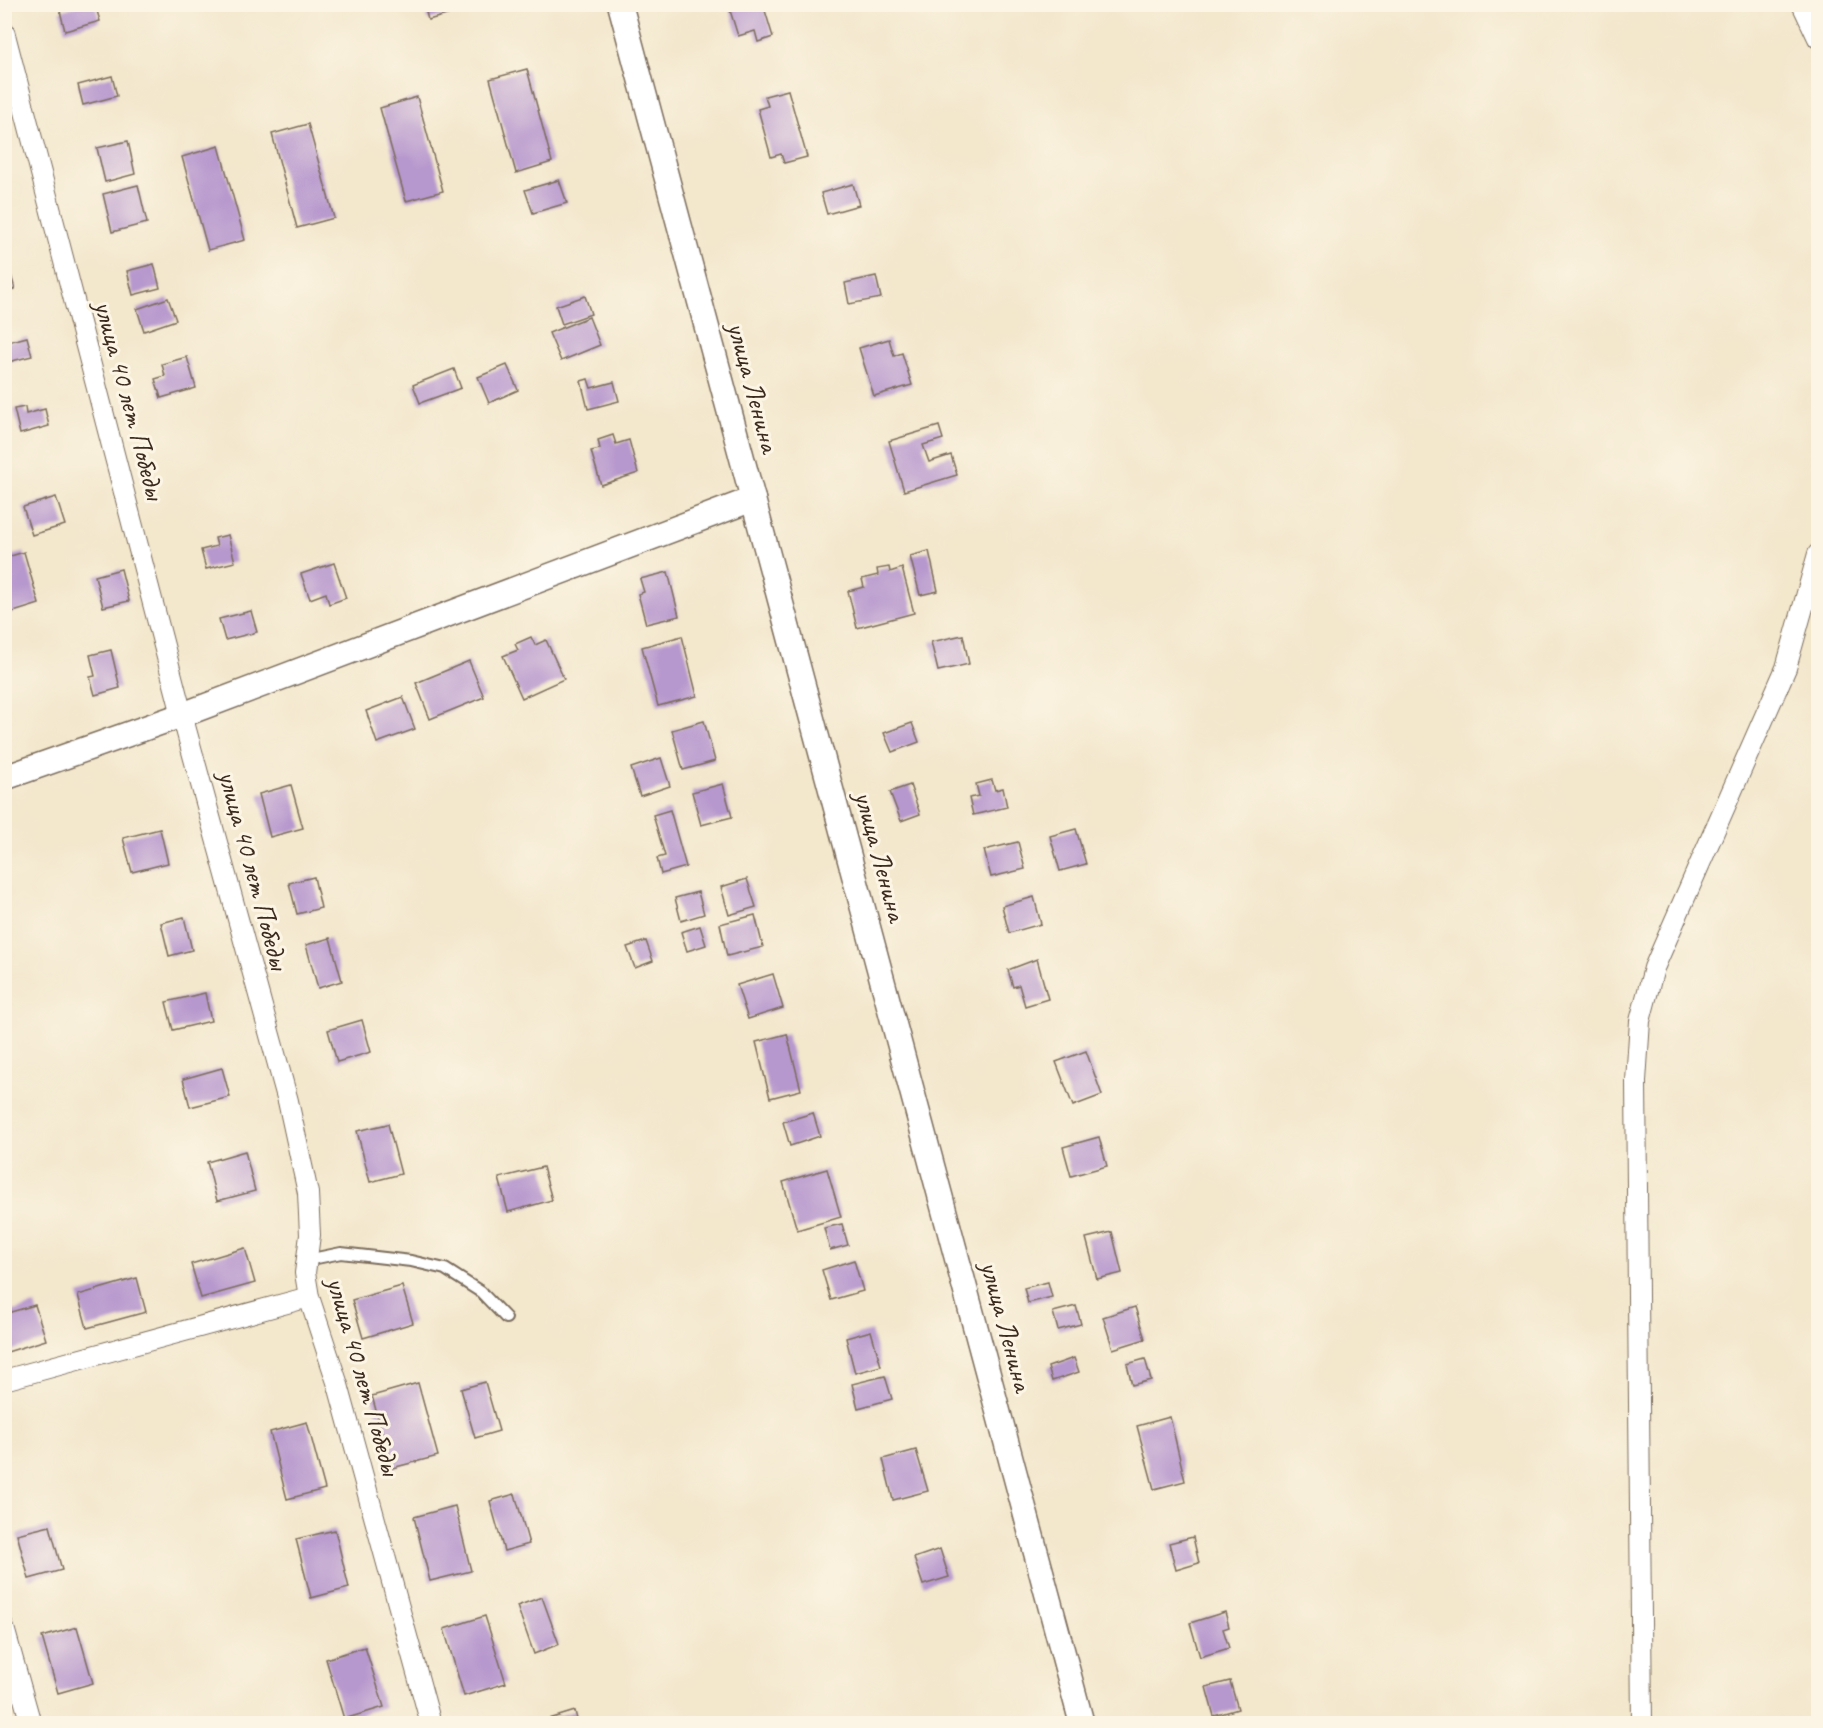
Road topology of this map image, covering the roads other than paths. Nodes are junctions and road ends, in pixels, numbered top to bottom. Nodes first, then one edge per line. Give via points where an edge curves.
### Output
1 (620, 4) edge
2 (1802, 4) edge
3 (4, 31) edge
4 (1818, 38) edge
5 (753, 498) junction
6 (1818, 554) edge
7 (182, 714) junction
8 (4, 778) edge
9 (307, 1260) junction
10 (309, 1297) junction
11 (507, 1318) dead end
12 (4, 1380) edge
13 (4, 1628) edge
14 (31, 1724) edge
15 (431, 1724) edge
16 (1082, 1724) edge
17 (1642, 1724) edge

1 - 5 street, улица Ленина
2 - 4 street
3 - 7 street, улица 40 лет Победы
5 - 7 street
5 - 16 street, улица Ленина
6 - 17 street via 1786,668 1653,968 1640,1021 1636,1081
7 - 8 street
7 - 9 street, улица 40 лет Победы via 290,1112 308,1193
9 - 10 street, улица 40 лет Победы
9 - 11 lane via 341,1254 411,1261 445,1269 481,1292
10 - 12 street
10 - 15 street, улица 40 лет Победы via 338,1385
13 - 14 street

